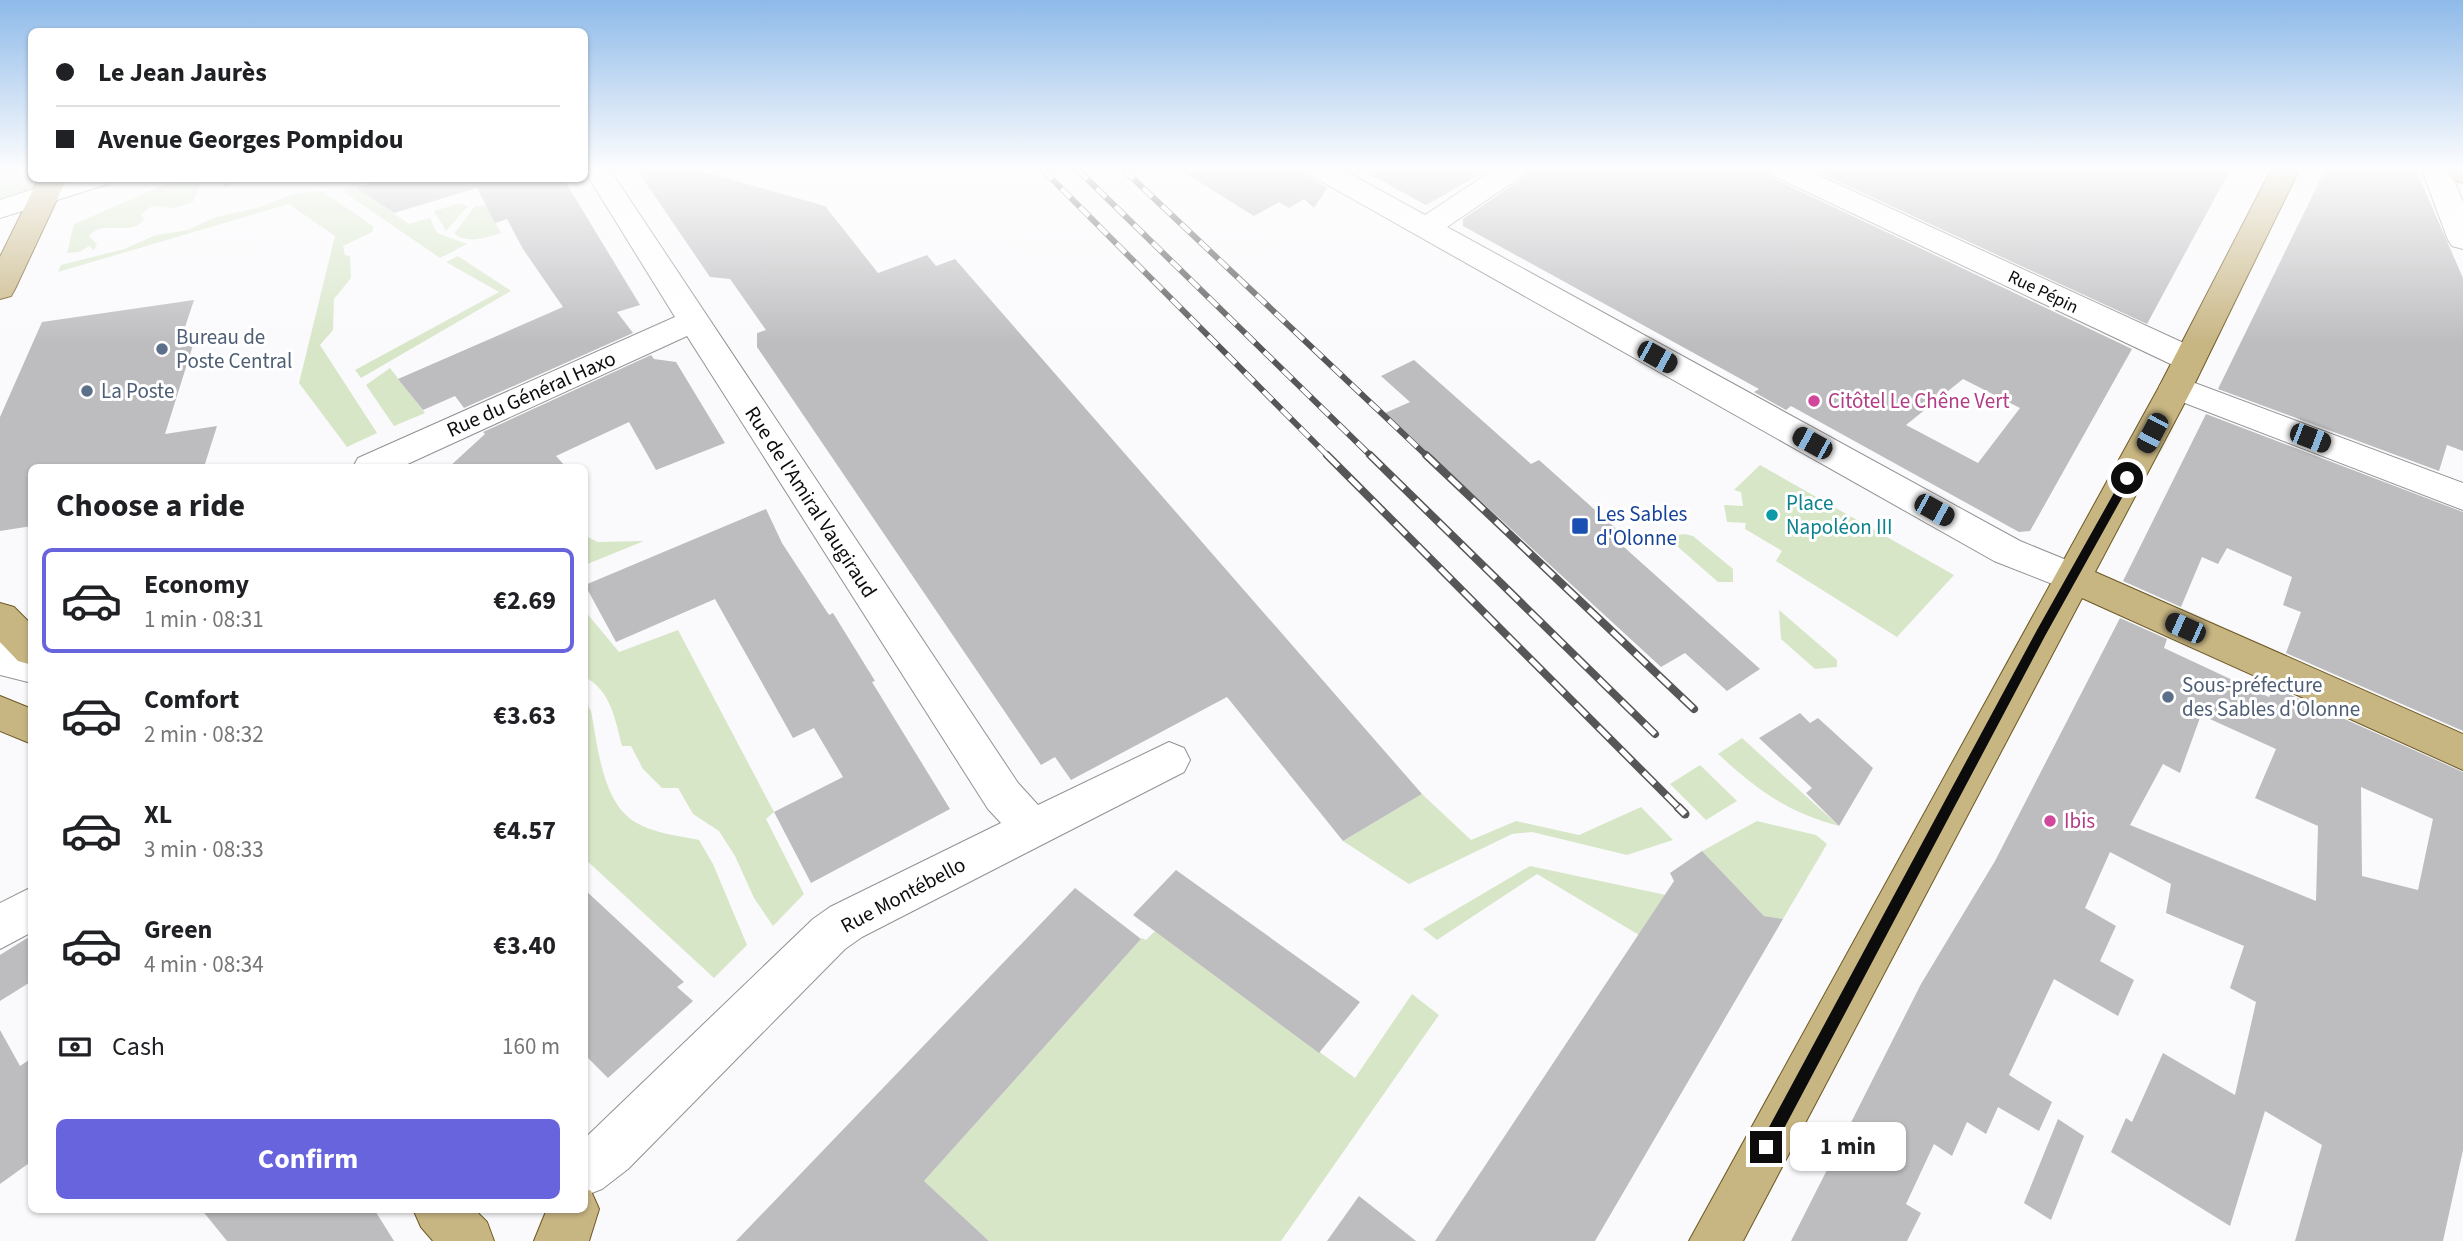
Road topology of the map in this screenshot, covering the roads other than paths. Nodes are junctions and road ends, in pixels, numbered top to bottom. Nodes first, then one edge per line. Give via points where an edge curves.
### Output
1 (633, 228) edge
2 (1425, 228) edge
3 (1898, 228) edge
4 (2256, 228) edge
5 (9, 242) edge
6 (0, 289) edge
7 (693, 321) junction
8 (2182, 373) junction
9 (377, 464) edge
10 (2463, 497) edge
11 (2073, 578) junction
12 (15, 635) edge
13 (28, 666) edge
14 (0, 713) edge
15 (28, 725) edge
16 (2463, 753) edge
17 (1169, 760) dead end
18 (1033, 829) junction
19 (28, 910) edge
20 (0, 928) edge
21 (588, 1168) edge
22 (443, 1213) edge
23 (481, 1213) edge
24 (468, 1241) edge
25 (474, 1241) edge
26 (1716, 1241) edge

1 - 7 street, Rue de l'Amiral Vaugiraud
2 - 11 street via 2007,551
3 - 8 street, Rue Pépin
4 - 8 main road
5 - 6 main road
7 - 9 street, Rue du Général Haxo
7 - 18 street, Rue de l'Amiral Vaugiraud via 1003,796
8 - 10 street, Rue Pépin
8 - 11 main road
11 - 16 main road
11 - 26 main road
12 - 13 street via 4,662
14 - 15 main road
17 - 18 street, Rue Montébello
18 - 21 street, Rue Montébello via 829,934
19 - 20 street
22 - 24 main road
23 - 25 main road

